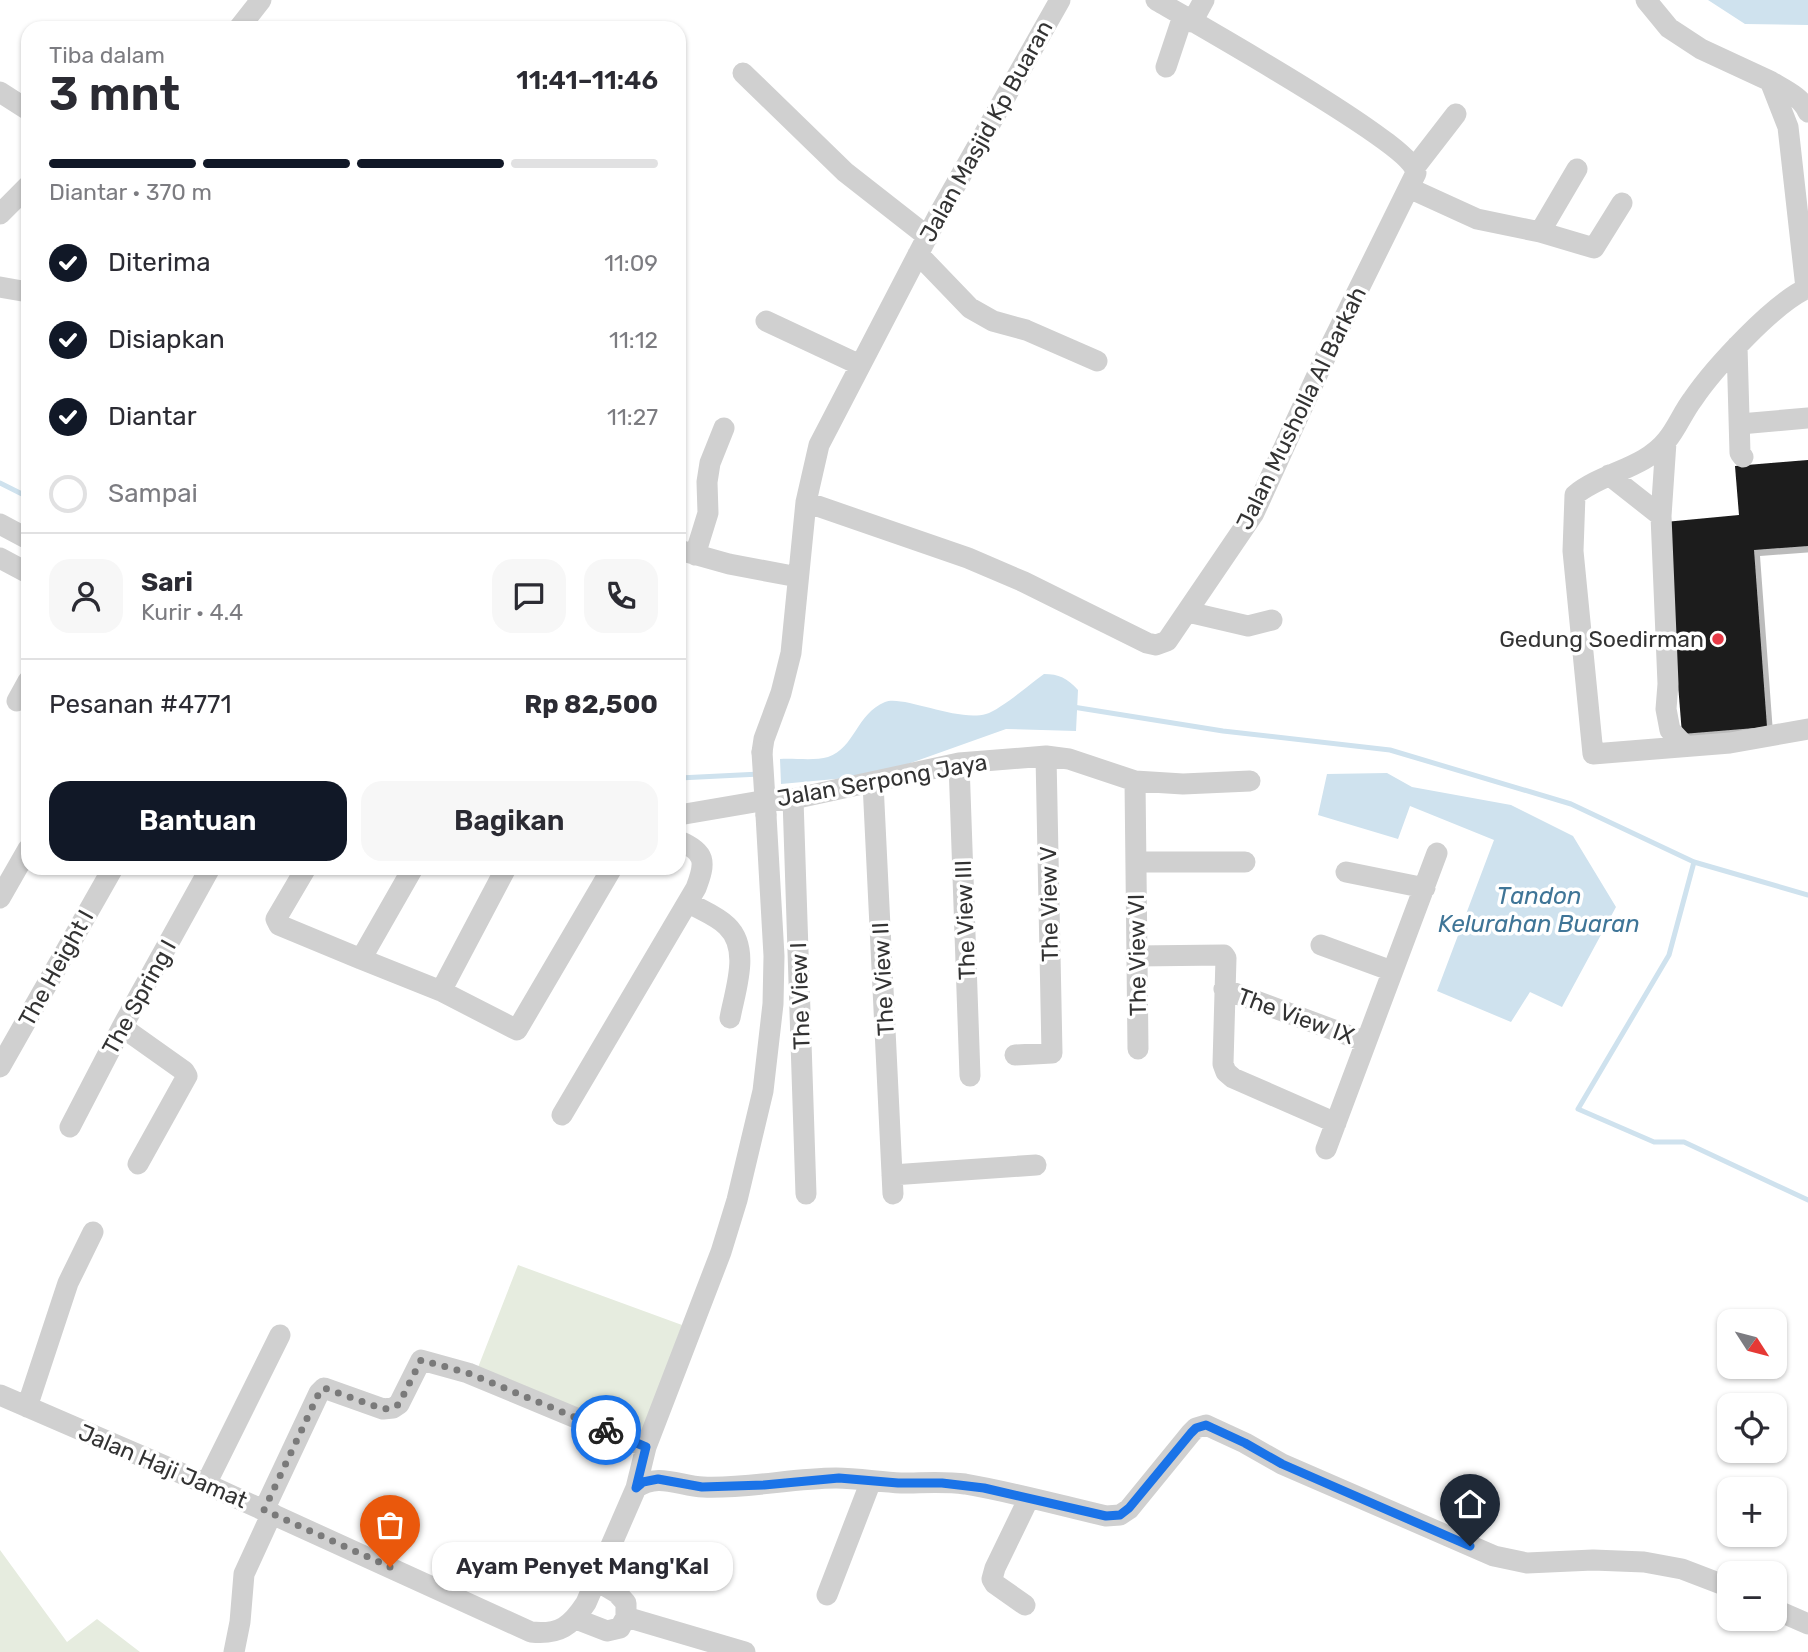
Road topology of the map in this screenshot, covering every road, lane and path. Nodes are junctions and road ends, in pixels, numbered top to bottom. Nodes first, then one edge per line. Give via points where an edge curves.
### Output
1 (261, 0) edge
2 (1156, 0) edge
3 (1204, 0) edge
4 (1646, 0) edge
5 (1053, 3) edge
6 (1187, 19) junction
7 (244, 21) edge
8 (1166, 66) dead end
9 (743, 72) dead end
10 (1770, 81) junction
11 (0, 92) edge
12 (21, 106) edge
13 (1808, 112) edge
14 (1456, 114) dead end
15 (1577, 169) dead end
16 (1412, 177) junction
17 (21, 192) edge
18 (1622, 203) dead end
19 (1, 211) edge
20 (1540, 232) junction
21 (923, 246) junction
22 (0, 287) edge
23 (1807, 288) edge
24 (21, 291) edge
25 (765, 321) dead end
26 (1737, 346) junction
27 (1097, 361) dead end
28 (860, 365) junction
29 (1808, 418) edge
30 (1740, 424) junction
31 (724, 428) dead end
32 (1666, 442) junction
33 (1743, 457) dead end
34 (1609, 474) junction
35 (806, 502) junction
36 (1661, 516) junction
37 (0, 524) edge
38 (21, 535) edge
39 (687, 553) edge
40 (0, 558) edge
41 (21, 569) edge
42 (798, 577) junction
43 (1188, 612) junction
44 (1272, 620) dead end
45 (21, 694) edge
46 (17, 701) dead end
47 (1808, 729) edge
48 (1685, 746) junction
49 (1046, 756) junction
50 (959, 764) junction
51 (1135, 781) junction
52 (1250, 781) dead end
53 (873, 783) junction
54 (793, 799) junction
55 (686, 814) edge
56 (686, 844) edge
57 (1437, 853) dead end
58 (21, 861) edge
59 (1136, 862) junction
60 (1245, 862) dead end
61 (1346, 872) dead end
62 (109, 875) edge
63 (206, 875) edge
64 (302, 875) edge
65 (409, 875) edge
66 (502, 875) edge
67 (608, 875) edge
68 (1425, 888) junction
69 (0, 898) edge
70 (689, 903) junction
71 (1321, 945) dead end
72 (1136, 956) junction
73 (361, 958) junction
74 (1392, 971) junction
75 (1224, 989) junction
76 (441, 990) junction
77 (730, 1018) dead end
78 (122, 1027) junction
79 (1366, 1042) junction
80 (1138, 1049) dead end
81 (1014, 1055) dead end
82 (0, 1067) edge
83 (970, 1076) dead end
84 (562, 1115) dead end
85 (1336, 1123) junction
86 (70, 1127) dead end
87 (1326, 1149) dead end
88 (138, 1164) dead end
89 (1036, 1165) dead end
90 (806, 1194) dead end
91 (93, 1232) dead end
92 (280, 1335) dead end
93 (0, 1395) edge
94 (27, 1407) junction
95 (646, 1447) junction
96 (872, 1480) junction
97 (206, 1483) junction
98 (636, 1488) junction
99 (1028, 1498) junction
100 (268, 1511) junction
101 (597, 1581) junction
102 (1717, 1582) edge
103 (827, 1595) dead end
104 (1025, 1605) dead end
105 (1787, 1614) edge
106 (626, 1617) junction
107 (576, 1619) junction
108 (1808, 1624) edge
109 (607, 1641) edge
110 (234, 1652) edge
111 (745, 1652) edge

1 - 7 street
2 - 6 street
3 - 6 street
4 - 10 street via 1669,28 1701,49
5 - 21 street, Jalan Masjid Kp Buaran
6 - 8 street
6 - 16 street via 1342,109 1405,157
9 - 21 street
10 - 13 street via 1803,103
10 - 23 street via 1788,127
11 - 12 street
14 - 16 street, Jalan Musholla Al Barkah
15 - 20 street
16 - 20 street via 1477,219
16 - 43 street, Jalan Musholla Al Barkah via 1254,513
17 - 19 street
18 - 20 street via 1594,248
21 - 27 street, Jalan Masjid Kp Buaran via 970,308
21 - 28 street, Jalan Masjid Kp Buaran
22 - 24 street
23 - 26 street
25 - 28 street
26 - 30 street
26 - 32 street via 1693,398
28 - 35 street, Jalan Masjid Kp Buaran via 816,453
29 - 30 street
30 - 33 street
31 - 39 street via 710,463 708,513
32 - 34 street via 1638,464
32 - 36 street
34 - 36 street
34 - 48 street via 1574,498 1573,551 1591,751 1596,755
35 - 42 street, Jalan Masjid Kp Buaran
35 - 43 street, Jalan Musholla Al Barkah via 968,558 1147,643 1167,641
36 - 48 street via 1666,709 1670,730
37 - 38 street
39 - 42 street
40 - 41 street
42 - 95 street, Jalan Masjid Kp Buaran, bridge via 791,653 762,752 774,980 763,1091 720,1252
43 - 44 street via 1248,626
45 - 46 street
47 - 48 street
49 - 50 street, Jalan Serpong Jaya
49 - 51 street, Jalan Serpong Jaya
49 - 81 street, The View V via 1052,1053
50 - 53 street, Jalan Serpong Jaya
50 - 83 street, The View III
51 - 52 street, Jalan Serpong Jaya
51 - 59 street, The View VI
53 - 54 street, Jalan Serpong Jaya
53 - 89 street, The View II via 892,1184
54 - 55 street, Jalan Serpong Jaya
54 - 90 street, The View I
56 - 70 street via 702,857 704,870
57 - 68 street
58 - 69 street
59 - 60 street, The View VI
59 - 72 street, The View VI
61 - 68 street
62 - 82 street, The Height I
63 - 78 street, The Spring I
64 - 73 street via 276,919 279,925
65 - 73 street
66 - 76 street
67 - 76 street via 517,1030
68 - 74 street
70 - 77 street via 719,919 735,938 741,963
70 - 84 street
71 - 74 street
72 - 75 street, The View IX via 1221,953 1226,958
72 - 80 street, The View VI
73 - 76 street
74 - 79 street
75 - 79 street, The View IX
75 - 85 street, The View IX via 1223,1064 1227,1072
78 - 86 street, The Spring I
78 - 88 street via 187,1076
79 - 85 street, The View IX
85 - 87 street, The View IX
91 - 94 street via 68,1283
92 - 97 street
93 - 94 street, Jalan Haji Jamat
94 - 97 street, Jalan Haji Jamat
95 - 98 street, Jalan Masjid Kp Buaran
95 - 100 street via 468,1373 421,1360 393,1408 383,1409 324,1388
96 - 98 street via 702,1487 658,1479
96 - 99 street via 962,1484
96 - 103 street
97 - 100 street, Jalan Haji Jamat
98 - 101 street
99 - 102 street via 1106,1516 1120,1515 1191,1433 1206,1425 1282,1464 1494,1556 1527,1563 1654,1563
99 - 104 street via 992,1579
100 - 107 street, Jalan Haji Jamat via 531,1632 555,1632
100 - 110 street via 244,1574
101 - 106 street via 626,1603
101 - 107 street
105 - 108 street
106 - 109 street
106 - 111 street
107 - 109 street

